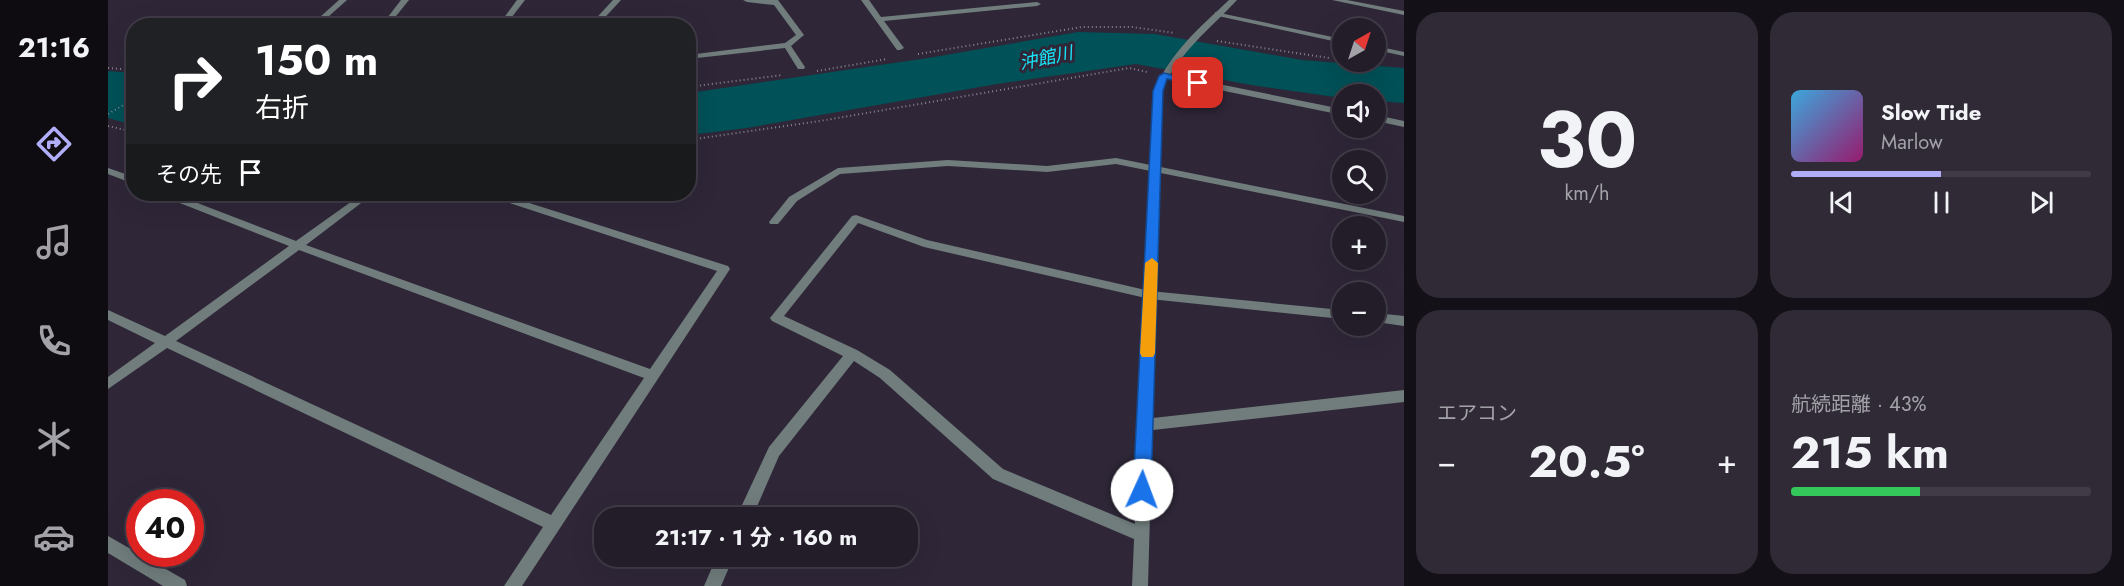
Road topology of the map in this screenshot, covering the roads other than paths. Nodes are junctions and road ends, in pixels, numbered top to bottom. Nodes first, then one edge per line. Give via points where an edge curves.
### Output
1 (343, 0) edge
2 (405, 0) edge
3 (520, 0) edge
4 (617, 0) edge
5 (747, 0) edge
6 (865, 0) edge
7 (1233, 0) edge
8 (1336, 0) edge
9 (775, 2) edge
10 (1037, 4) dead end
11 (1404, 13) edge
12 (1218, 14) junction
13 (322, 18) edge
14 (390, 18) edge
15 (507, 18) edge
16 (600, 18) edge
17 (879, 19) junction
18 (1332, 39) edge
19 (787, 45) junction
20 (900, 48) dead end
21 (1386, 50) edge
22 (1404, 54) edge
23 (696, 56) edge
24 (801, 66) dead end
25 (1165, 73) junction
26 (1332, 110) edge
27 (1386, 120) edge
28 (1404, 124) edge
29 (1156, 169) junction
30 (108, 171) edge
31 (126, 178) edge
32 (184, 201) edge
33 (359, 201) edge
34 (514, 201) edge
35 (1404, 219) edge
36 (774, 222) dead end
37 (299, 246) junction
38 (1150, 295) junction
39 (1332, 314) edge
40 (108, 315) edge
41 (1386, 319) edge
42 (1404, 321) edge
43 (166, 342) junction
44 (852, 354) junction
45 (653, 376) junction
46 (108, 384) edge
47 (1404, 396) edge
48 (1144, 425) junction
49 (749, 507) edge
50 (554, 524) junction
51 (1141, 534) junction
52 (108, 544) edge
53 (721, 567) edge
54 (179, 586) edge
55 (512, 586) edge
56 (712, 586) edge
57 (1140, 586) edge

1 - 13 street
2 - 14 street
3 - 15 street
4 - 16 street
5 - 9 street
6 - 17 street
7 - 12 street
8 - 11 street
9 - 19 street via 800,35
10 - 17 street
12 - 18 street
12 - 25 street
17 - 20 street
19 - 23 street
19 - 24 street
21 - 22 street
25 - 26 street
25 - 29 street via 1158,91
27 - 28 street
29 - 35 street
29 - 36 street via 1116,161 1047,169 948,163 838,171 793,199
29 - 38 street
30 - 31 street
32 - 37 street
33 - 37 street
34 - 45 street via 724,268
37 - 43 street
37 - 45 street
38 - 39 street
38 - 44 street via 924,243 856,218 776,318
38 - 48 street
40 - 43 street
41 - 42 street
43 - 46 street
43 - 50 street
44 - 49 street via 774,452
44 - 51 street via 885,374 998,474
45 - 50 street
47 - 48 street
48 - 51 street
50 - 55 street
51 - 57 street
52 - 54 street
53 - 56 street

